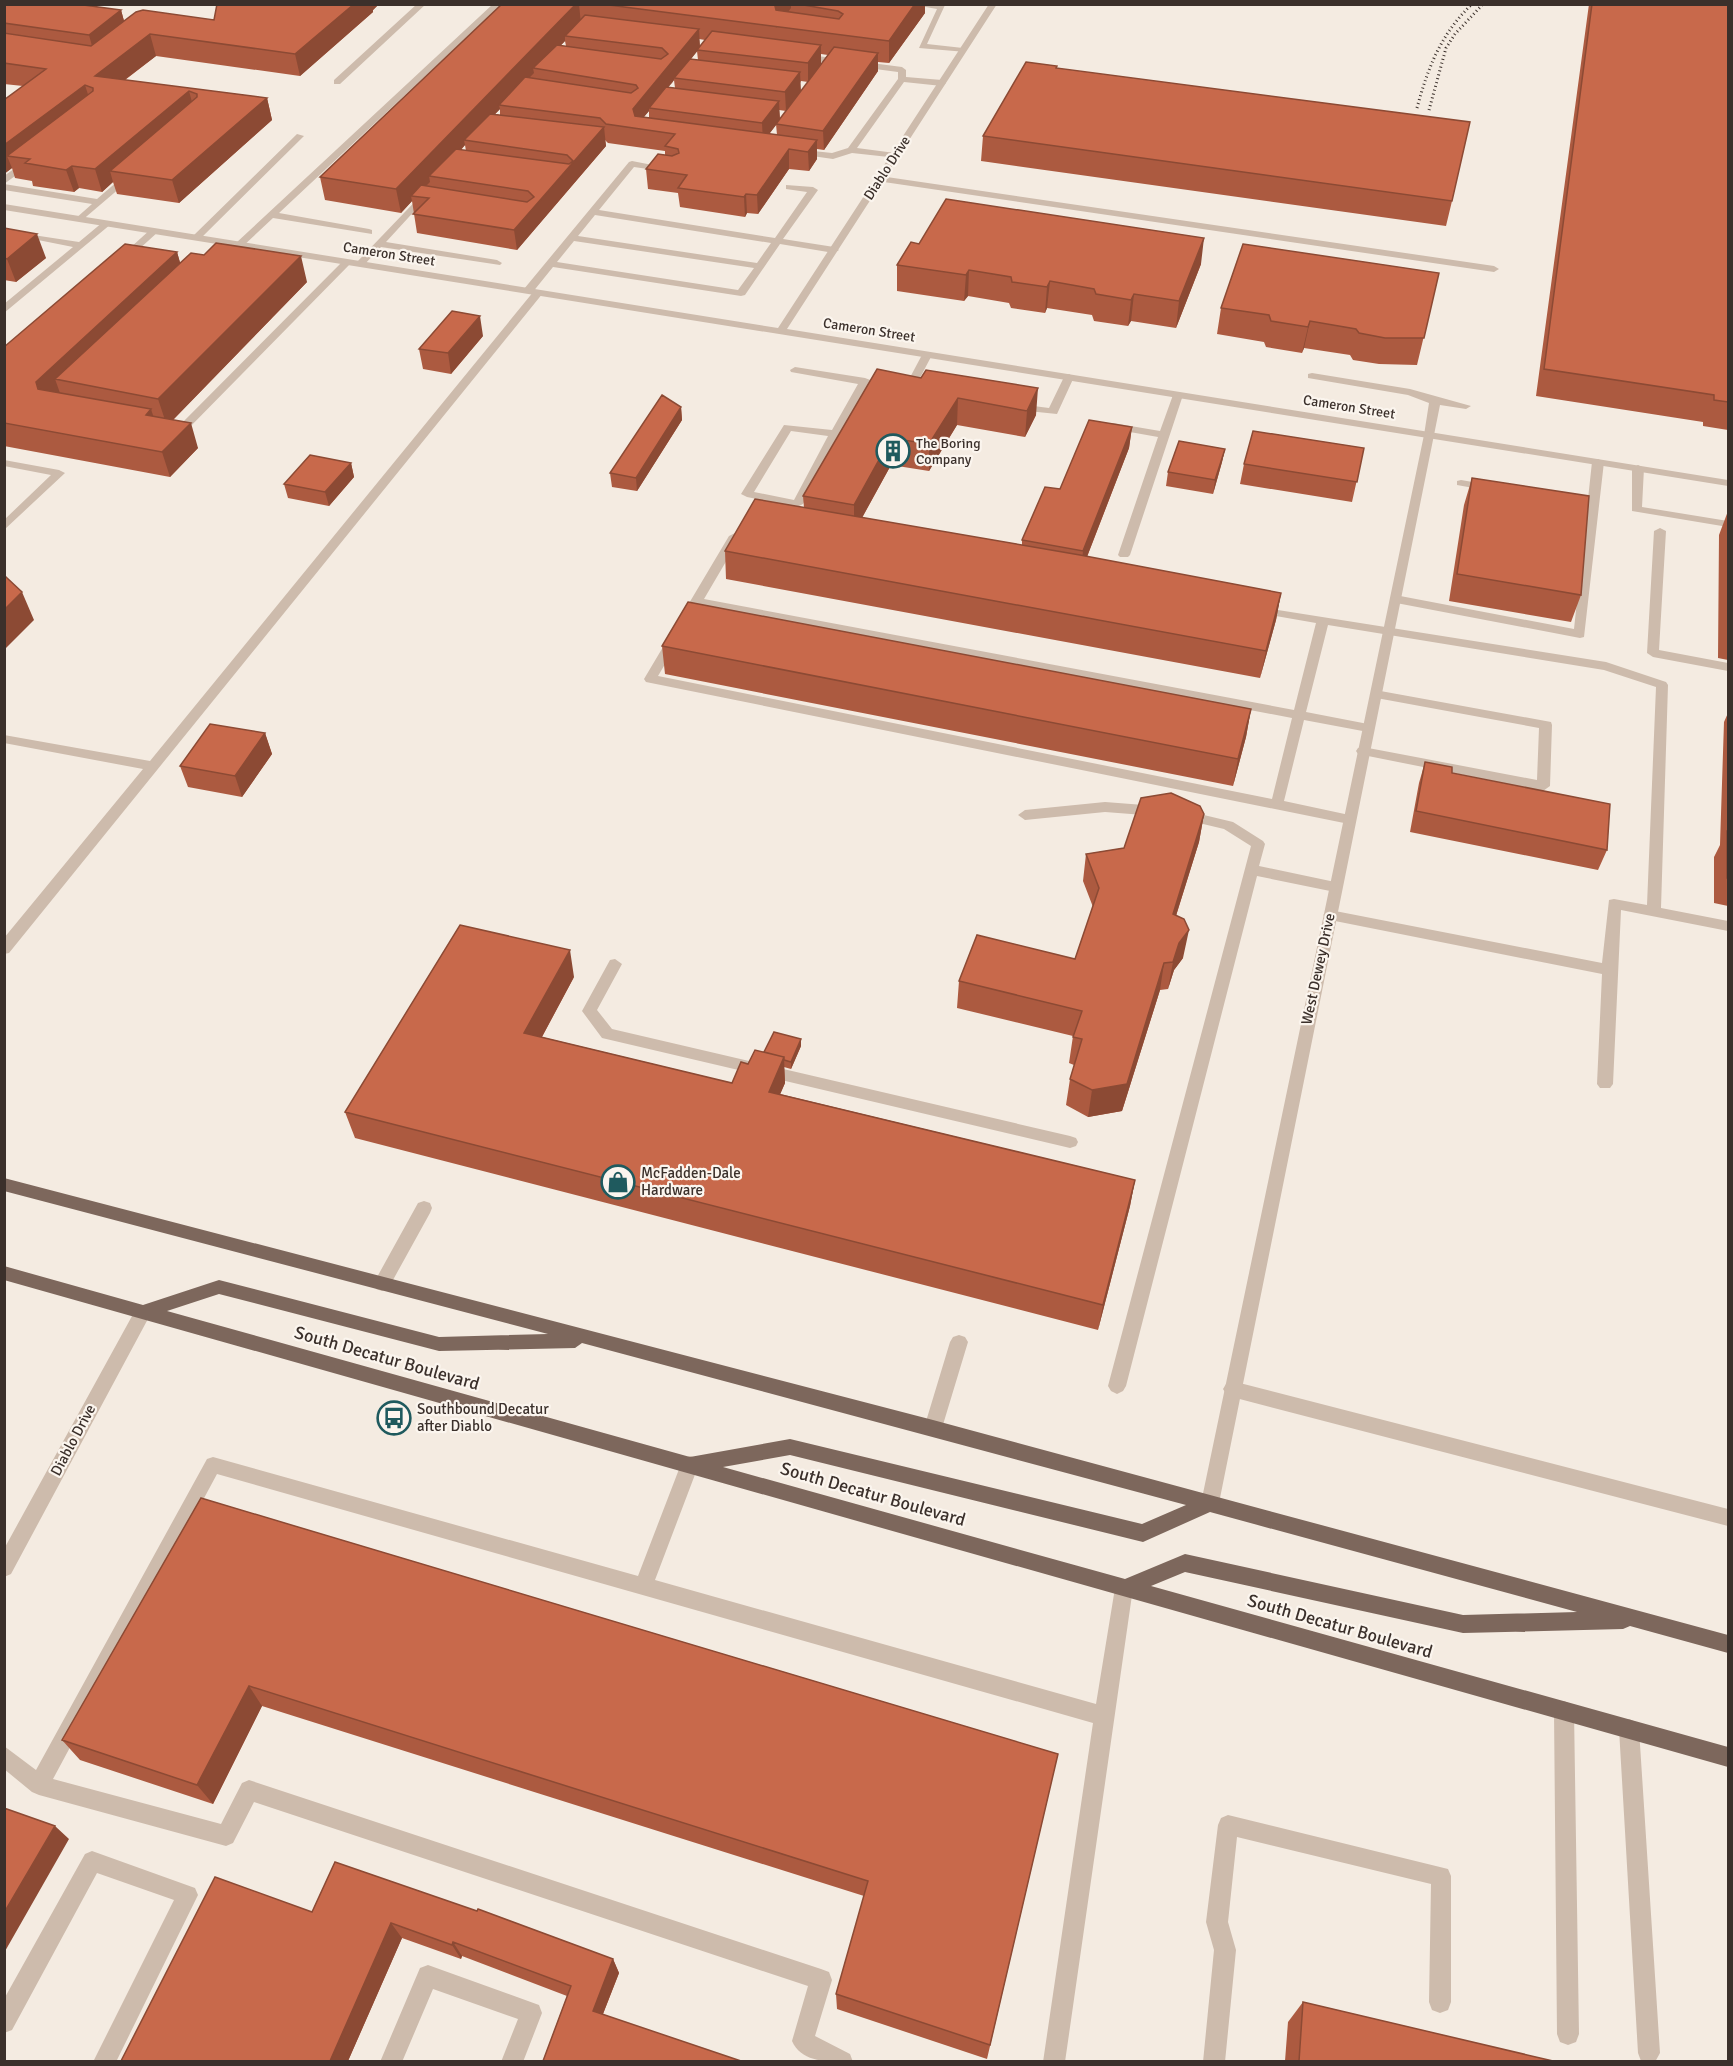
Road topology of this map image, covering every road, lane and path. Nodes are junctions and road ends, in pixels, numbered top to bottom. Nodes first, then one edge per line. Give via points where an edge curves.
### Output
1 (422, 4) edge
2 (913, 4) edge
3 (993, 4) edge
4 (496, 6) edge
5 (963, 50) junction
6 (786, 55) edge
7 (830, 61) junction
8 (824, 69) edge
9 (902, 79) junction
10 (337, 82) dead end
11 (942, 83) junction
12 (300, 136) dead end
13 (789, 150) edge
14 (851, 150) junction
15 (40, 153) edge
16 (895, 156) junction
17 (674, 170) edge
18 (135, 171) edge
19 (880, 178) junction
20 (4, 182) edge
21 (435, 184) edge
22 (4, 187) edge
23 (789, 187) dead end
24 (421, 199) junction
25 (432, 201) edge
26 (99, 202) junction
27 (4, 207) edge
28 (592, 212) junction
29 (272, 215) junction
30 (80, 219) junction
31 (106, 224) junction
32 (154, 231) junction
33 (369, 232) dead end
34 (36, 237) edge
35 (196, 238) junction
36 (572, 238) junction
37 (778, 241) junction
38 (234, 244) junction
39 (379, 244) junction
40 (81, 245) junction
41 (834, 250) junction
42 (215, 256) edge
43 (347, 262) junction
44 (497, 263) dead end
45 (360, 264) junction
46 (550, 264) junction
47 (760, 266) junction
48 (113, 267) edge
49 (1494, 269) dead end
50 (533, 292) junction
51 (4, 310) edge
52 (781, 331) junction
53 (927, 355) junction
54 (795, 370) dead end
55 (1312, 376) dead end
56 (1069, 377) junction
57 (865, 381) junction
58 (1178, 395) junction
59 (1435, 401) junction
60 (1009, 405) edge
61 (1466, 406) dead end
62 (1103, 424) edge
63 (166, 432) edge
64 (835, 434) junction
65 (1164, 435) junction
66 (1429, 435) junction
67 (1598, 462) junction
68 (4, 463) edge
69 (1638, 468) junction
70 (1461, 483) dead end
71 (1728, 483) edge
72 (1506, 491) edge
73 (1728, 524) edge
74 (4, 527) edge
75 (741, 527) edge
76 (1660, 531) dead end
77 (1124, 555) dead end
78 (1395, 599) junction
79 (697, 601) junction
80 (1241, 606) edge
81 (1323, 620) junction
82 (1388, 632) junction
83 (1728, 667) edge
84 (1375, 694) junction
85 (1300, 715) junction
86 (1368, 728) junction
87 (4, 739) edge
88 (1363, 751) junction
89 (153, 766) junction
90 (1277, 804) junction
91 (1025, 815) dead end
92 (1349, 819) junction
93 (1253, 870) junction
94 (1335, 887) junction
95 (1654, 911) junction
96 (1329, 915) junction
97 (1728, 926) edge
98 (4, 949) edge
99 (615, 964) dead end
100 (1609, 970) junction
101 (1605, 1084) dead end
102 (1070, 1142) dead end
103 (4, 1184) edge
104 (424, 1208) dead end
105 (4, 1273) edge
106 (382, 1284) junction
107 (143, 1312) junction
108 (595, 1340) junction
109 (959, 1342) dead end
110 (1117, 1386) dead end
111 (1232, 1389) junction
112 (933, 1428) junction
113 (690, 1464) junction
114 (1210, 1503) junction
115 (1728, 1518) edge
116 (4, 1568) edge
117 (643, 1586) junction
118 (1124, 1588) junction
119 (1641, 1620) junction
120 (1728, 1644) edge
121 (1564, 1711) junction
122 (1104, 1716) junction
123 (1629, 1729) junction
124 (4, 1756) edge
125 (1728, 1757) edge
126 (39, 1785) junction
127 (1440, 2002) dead end
128 (4, 2022) edge
129 (1568, 2034) dead end
130 (1648, 2053) dead end
131 (104, 2061) edge
132 (391, 2061) edge
133 (512, 2061) edge
134 (842, 2061) edge
135 (1054, 2061) edge
136 (1214, 2061) edge

1 - 10 street
2 - 5 street via 942,8 922,46
3 - 5 street, Diablo Drive
4 - 29 street
5 - 11 street, Diablo Drive
6 - 7 street
7 - 8 street
7 - 9 street via 902,70
9 - 11 street
9 - 14 street
11 - 16 street, Diablo Drive
12 - 35 street
13 - 14 street via 833,156
14 - 16 street
15 - 20 street
16 - 19 street, Diablo Drive
17 - 28 street via 632,164
18 - 26 street
19 - 41 street, Diablo Drive
19 - 49 street
21 - 24 street
22 - 26 street
23 - 37 street via 813,190
24 - 25 street
24 - 39 street
26 - 30 street
27 - 30 street, Cameron Street
28 - 36 street
28 - 37 street
29 - 33 street
29 - 38 street
30 - 31 street, Cameron Street
31 - 32 street, Cameron Street
31 - 40 street
32 - 35 street, Cameron Street
32 - 48 street
34 - 40 street
35 - 38 street, Cameron Street
36 - 46 street
36 - 47 street
37 - 41 street
37 - 47 street
38 - 42 street
38 - 43 street, Cameron Street
39 - 44 street
39 - 45 street
40 - 51 street
41 - 52 street, Diablo Drive
43 - 45 street, Cameron Street
43 - 63 street via 177,434
45 - 50 street, Cameron Street
46 - 47 street via 741,293
46 - 50 street
50 - 52 street, Cameron Street
50 - 89 street
52 - 53 street, Cameron Street
53 - 56 street, Cameron Street
53 - 57 street via 914,389
54 - 57 street
55 - 59 street via 1410,392
56 - 58 street, Cameron Street
56 - 60 street via 1053,412
57 - 64 street
58 - 65 street
58 - 66 street, Cameron Street
59 - 61 street
59 - 66 street, West Dewey Drive
62 - 65 street
64 - 64 street via 788,427 747,494 797,504
65 - 77 street
66 - 67 street, Cameron Street
66 - 78 street, West Dewey Drive
67 - 69 street, Cameron Street
67 - 78 street via 1588,504 1580,634
68 - 74 street via 60,473
69 - 71 street, Cameron Street
69 - 73 street via 1636,509
70 - 72 street
75 - 79 street
76 - 83 street via 1653,653
78 - 82 street, West Dewey Drive
79 - 85 street
79 - 90 street via 650,679
80 - 81 street
81 - 82 street
81 - 85 street
82 - 84 street, West Dewey Drive
82 - 95 street via 1606,666 1662,686
84 - 86 street, West Dewey Drive
84 - 88 street via 1546,725 1543,786
85 - 86 street
85 - 90 street
86 - 88 street, West Dewey Drive
87 - 89 street
88 - 92 street, West Dewey Drive
89 - 98 street
90 - 92 street
91 - 93 street via 1106,807 1174,813 1228,825 1258,844
92 - 94 street, West Dewey Drive
93 - 94 street
93 - 110 street
94 - 96 street, West Dewey Drive
95 - 97 street
95 - 100 street via 1614,904
96 - 100 street
96 - 111 street, West Dewey Drive
99 - 102 street via 589,1011 607,1034
100 - 101 street
103 - 106 main road
104 - 106 street
105 - 107 main road, South Decatur Boulevard
106 - 108 main road
107 - 108 main road via 219,1287 439,1344
107 - 113 main road, South Decatur Boulevard
107 - 116 street, Diablo Drive
108 - 112 main road
109 - 112 street
111 - 114 street, West Dewey Drive
111 - 115 street
112 - 114 main road
113 - 114 main road via 790,1447 1143,1533
113 - 117 street
113 - 118 main road, South Decatur Boulevard
114 - 119 main road
117 - 122 street
117 - 126 street via 213,1465
118 - 119 main road via 1185,1563 1463,1624
118 - 121 main road, South Decatur Boulevard
118 - 122 street
119 - 120 main road
121 - 123 main road, South Decatur Boulevard
121 - 129 street
122 - 135 street
123 - 125 main road, South Decatur Boulevard
123 - 130 street
124 - 126 street
126 - 134 street via 226,1836 249,1790 821,1980 802,2042
127 - 136 street via 1441,1876 1228,1825 1217,1922 1225,1950
128 - 131 street via 92,1861 188,1895
132 - 133 street via 428,1977 531,2013

